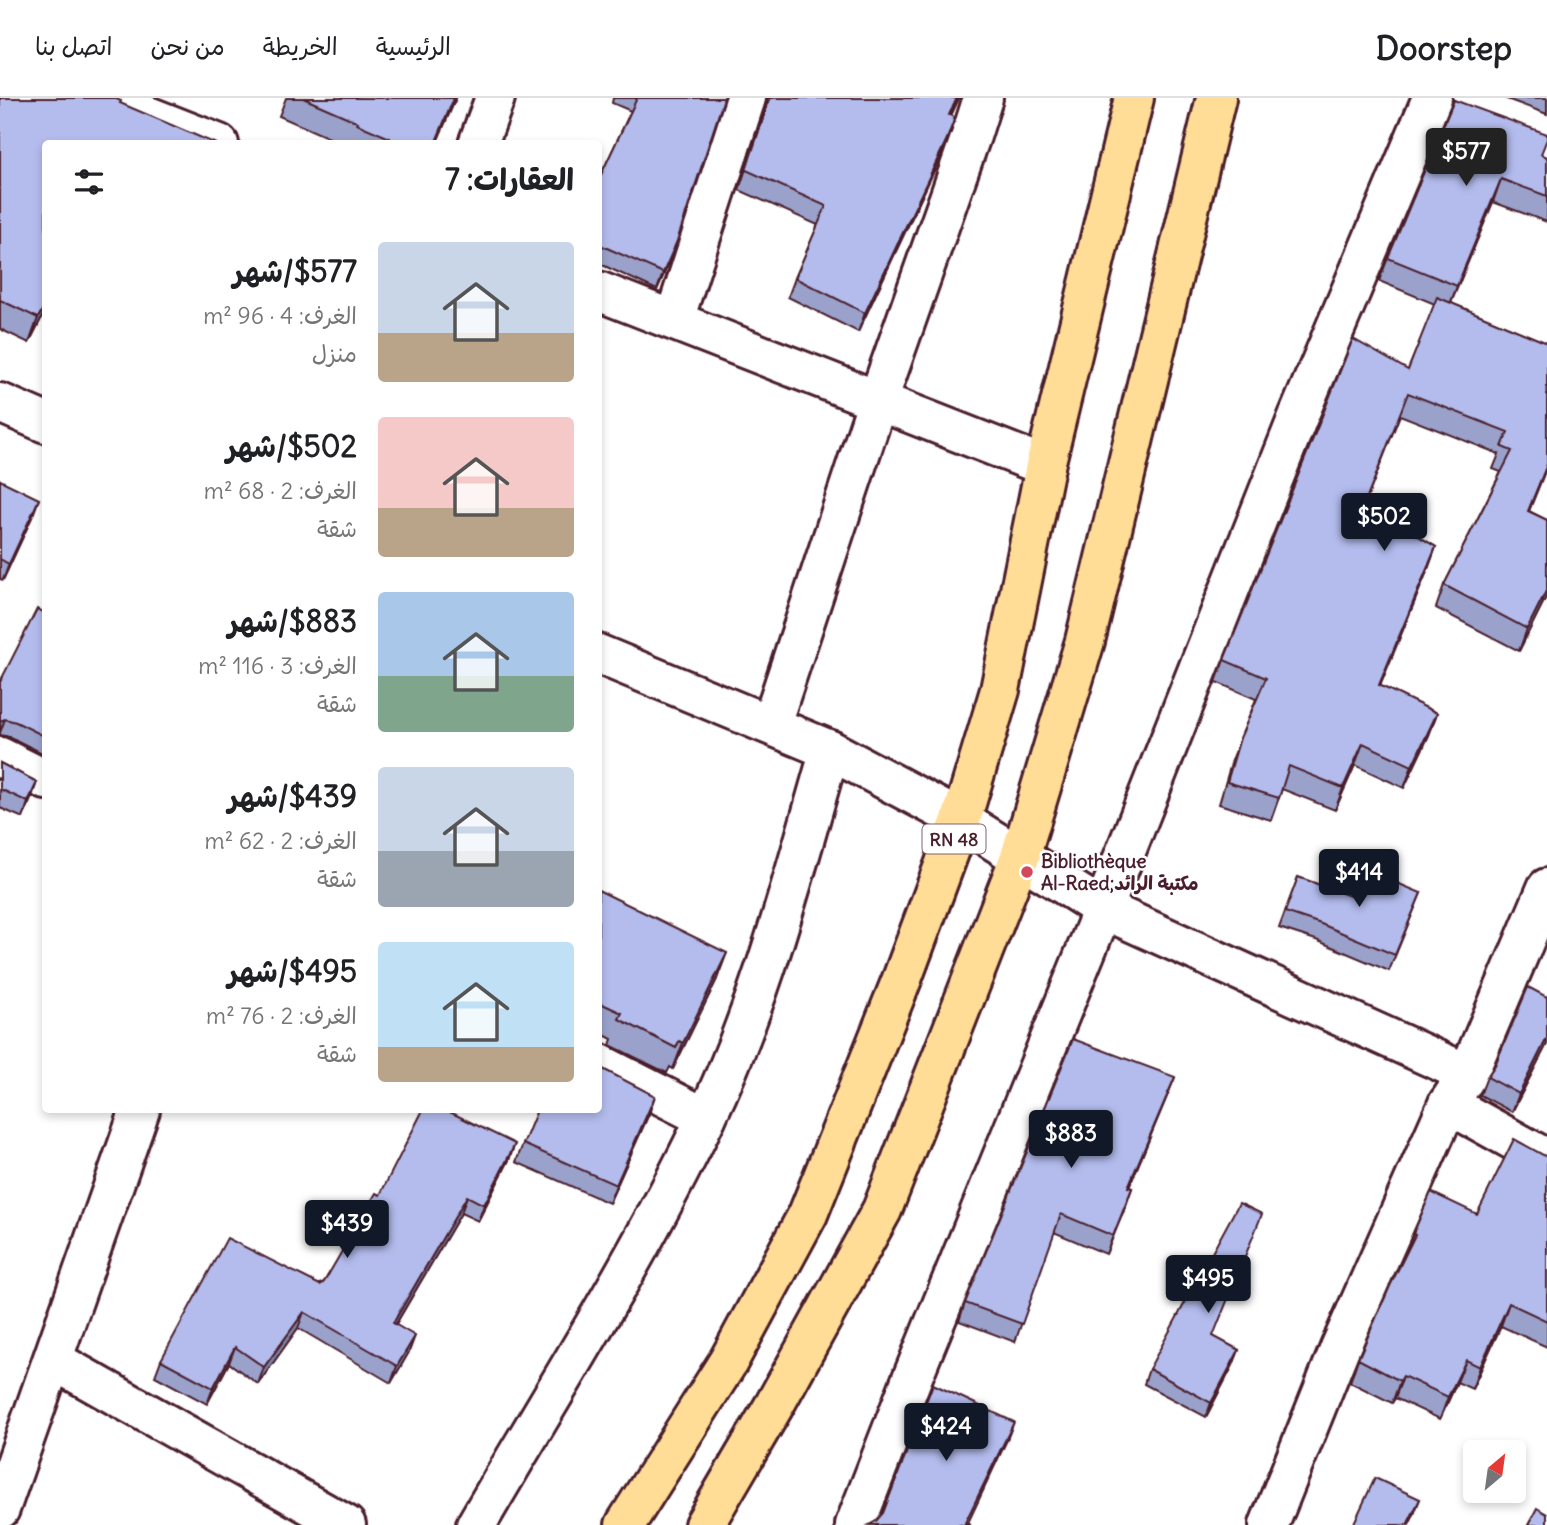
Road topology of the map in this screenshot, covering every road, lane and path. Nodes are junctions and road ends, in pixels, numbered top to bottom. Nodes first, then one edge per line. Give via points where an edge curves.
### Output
1 (102, 98) edge
2 (495, 98) edge
3 (746, 98) edge
4 (983, 98) edge
5 (1134, 98) edge
6 (1216, 98) edge
7 (1446, 101) edge
8 (209, 140) edge
9 (479, 140) edge
10 (602, 293) edge
11 (674, 320) junction
12 (878, 400) junction
13 (0, 403) edge
14 (42, 421) edge
15 (1045, 466) junction
16 (602, 656) edge
17 (771, 724) junction
18 (830, 750) junction
19 (0, 757) edge
20 (42, 778) edge
21 (961, 820) junction
22 (1020, 857) junction
23 (1547, 888) edge
24 (1103, 909) junction
25 (602, 1065) edge
26 (1458, 1089) junction
27 (139, 1113) edge
28 (706, 1118) junction
29 (1547, 1159) edge
30 (52, 1360) junction
31 (0, 1509) edge
32 (346, 1525) edge
33 (476, 1525) edge
34 (625, 1525) edge
35 (704, 1525) edge
36 (855, 1525) edge
37 (1269, 1525) edge

1 - 8 street
2 - 9 street
3 - 11 street
4 - 12 street
5 - 15 highway, RN 48
6 - 22 highway via 1085,641
7 - 24 street via 1298,417
10 - 11 street
11 - 12 street
12 - 15 street
12 - 17 street
13 - 14 street
15 - 21 highway, RN 48 via 1000,690
16 - 17 street
17 - 18 street
18 - 21 street
18 - 28 street via 779,929
19 - 20 street
21 - 22 street
21 - 34 highway, RN 48 via 808,1214 728,1362
22 - 24 street
22 - 35 highway via 882,1210
23 - 26 street
24 - 26 street
24 - 36 street
25 - 28 street
26 - 29 street
26 - 37 street via 1340,1348
27 - 30 street
28 - 33 street via 648,1232
30 - 31 street
30 - 32 street

